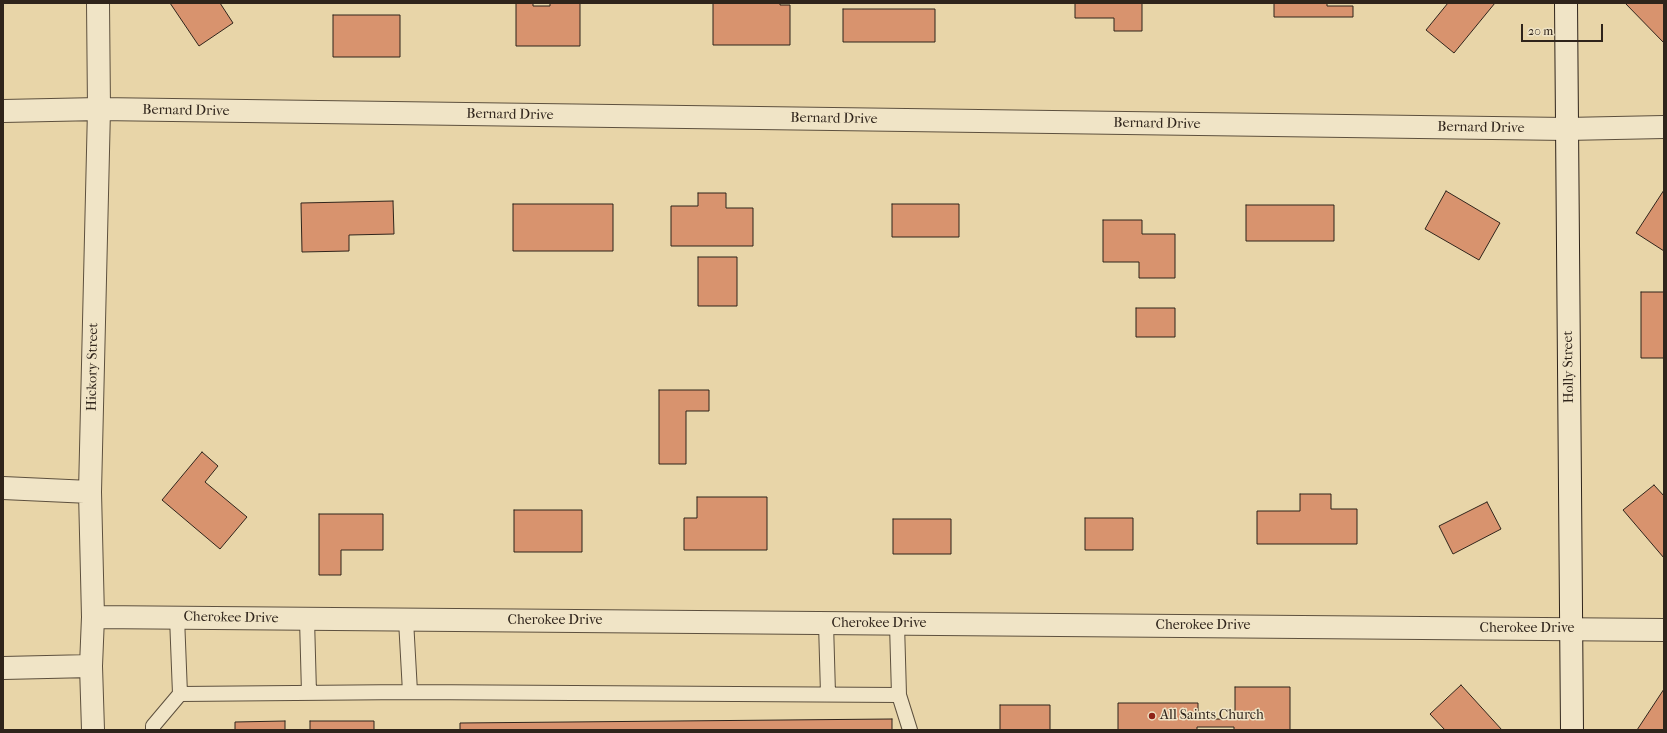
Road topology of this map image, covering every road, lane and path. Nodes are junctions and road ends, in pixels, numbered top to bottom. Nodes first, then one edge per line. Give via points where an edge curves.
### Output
1 (98, 3) edge
2 (1566, 3) edge
3 (99, 109) junction
4 (3, 111) edge
5 (1664, 127) edge
6 (1566, 129) junction
7 (3, 488) edge
8 (90, 492) junction
9 (93, 617) junction
10 (177, 617) junction
11 (307, 619) junction
12 (406, 620) junction
13 (826, 623) junction
14 (897, 624) junction
15 (1572, 629) junction
16 (1664, 630) edge
17 (91, 666) junction
18 (3, 668) edge
19 (309, 692) junction
20 (410, 692) junction
21 (180, 694) junction
22 (828, 694) junction
23 (899, 695) junction
24 (93, 730) edge
25 (153, 730) edge
26 (910, 730) edge
27 (1572, 730) edge

1 - 3 street, Hickory Street
2 - 6 street, Holly Street
3 - 4 street, Bernard Drive
3 - 6 street, Bernard Drive
3 - 8 street, Hickory Street
5 - 6 street, Bernard Drive
6 - 15 street, Holly Street
7 - 8 street
8 - 9 street, Hickory Street
9 - 10 street, Cherokee Drive
9 - 17 street, Hickory Street
10 - 11 street, Cherokee Drive
10 - 21 lane
11 - 12 street, Cherokee Drive
11 - 19 lane
12 - 13 street, Cherokee Drive
12 - 20 lane
13 - 14 street, Cherokee Drive
13 - 22 lane
14 - 15 street, Cherokee Drive
14 - 23 lane
15 - 16 street, Cherokee Drive
15 - 27 street, Holly Street
17 - 18 street
17 - 24 street, Hickory Street
19 - 20 lane
19 - 21 lane
20 - 22 lane
21 - 25 lane via 153,726
22 - 23 lane
23 - 26 lane

